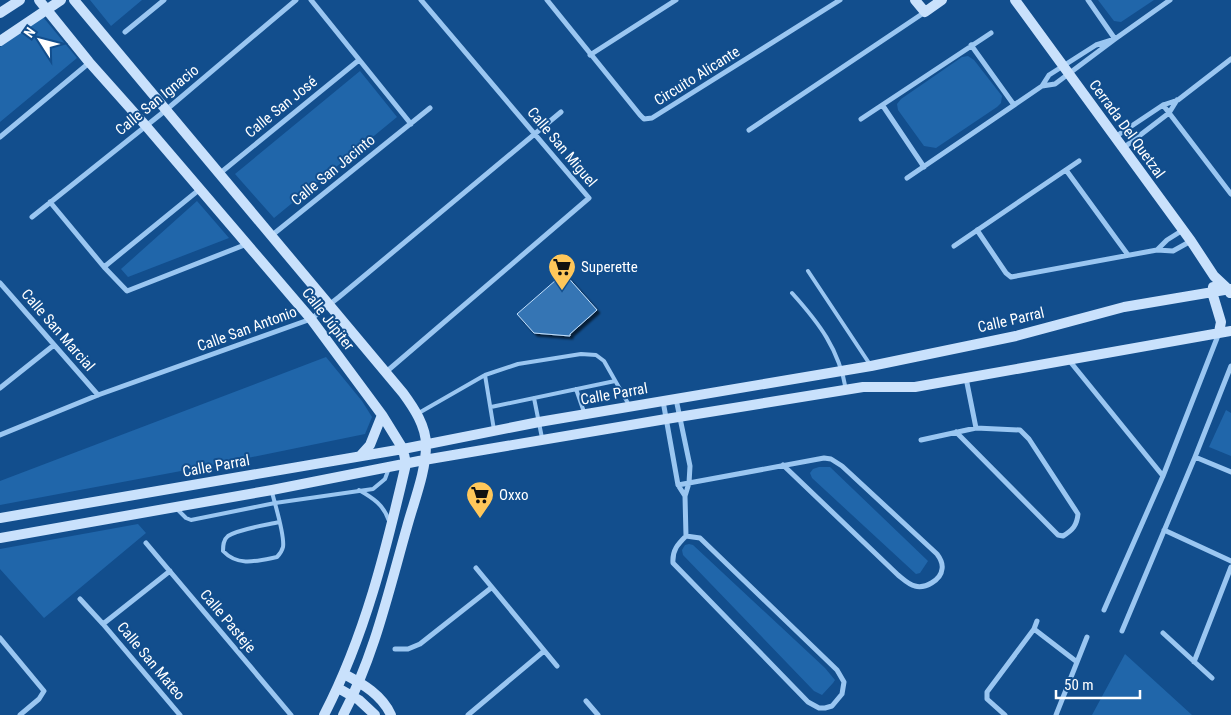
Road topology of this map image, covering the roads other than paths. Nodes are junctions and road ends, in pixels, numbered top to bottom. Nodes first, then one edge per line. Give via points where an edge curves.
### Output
1 (20, 0) edge
2 (39, 0) edge
3 (61, 0) edge
4 (74, 0) edge
5 (164, 0) edge
6 (296, 0) edge
7 (311, 0) edge
8 (421, 0) edge
9 (548, 0) edge
10 (676, 0) edge
11 (840, 0) edge
12 (915, 0) edge
13 (942, 0) edge
14 (1015, 0) edge
15 (1088, 0) edge
16 (1170, 0) edge
17 (47, 10) junction
18 (925, 12) junction
19 (0, 13) edge
20 (125, 32) dead end
21 (991, 33) dead end
22 (1115, 39) junction
23 (0, 41) edge
24 (972, 45) junction
25 (590, 56) junction
26 (359, 60) junction
27 (1231, 60) edge
28 (90, 62) junction
29 (1066, 70) junction
30 (1042, 86) junction
31 (1178, 100) junction
32 (1014, 105) junction
33 (1163, 105) junction
34 (883, 106) junction
35 (430, 108) dead end
36 (166, 110) junction
37 (561, 112) dead end
38 (1169, 113) junction
39 (861, 119) dead end
40 (411, 124) junction
41 (146, 126) junction
42 (749, 130) dead end
43 (535, 134) junction
44 (0, 137) edge
45 (1114, 138) junction
46 (1122, 149) junction
47 (1079, 161) dead end
48 (924, 167) junction
49 (1066, 170) junction
50 (219, 174) junction
51 (907, 178) dead end
52 (200, 189) junction
53 (1231, 194) edge
54 (50, 202) junction
55 (32, 216) dead end
56 (977, 230) junction
57 (1183, 230) junction
58 (271, 236) junction
59 (1191, 241) junction
60 (247, 244) junction
61 (954, 246) dead end
62 (1158, 250) junction
63 (1128, 255) junction
64 (104, 267) junction
65 (808, 271) dead end
66 (1214, 276) junction
67 (0, 283) edge
68 (1212, 292) junction
69 (1230, 292) edge
70 (792, 293) dead end
71 (328, 305) junction
72 (311, 319) junction
73 (1231, 331) edge
74 (1219, 332) junction
75 (54, 345) junction
76 (1068, 359) junction
77 (871, 366) junction
78 (1231, 366) edge
79 (842, 371) junction
80 (386, 372) junction
81 (485, 375) junction
82 (966, 377) junction
83 (615, 381) junction
84 (0, 388) edge
85 (576, 390) junction
86 (846, 390) junction
87 (98, 395) junction
88 (534, 398) junction
89 (676, 399) junction
90 (663, 401) junction
91 (630, 406) junction
92 (491, 407) junction
93 (416, 414) junction
94 (584, 414) junction
95 (382, 415) junction
96 (680, 417) junction
97 (666, 419) junction
98 (539, 422) junction
99 (976, 428) junction
100 (494, 432) junction
101 (956, 432) junction
102 (0, 435) edge
103 (542, 440) junction
104 (921, 440) dead end
105 (426, 444) junction
106 (403, 449) junction
107 (360, 456) junction
108 (1195, 457) junction
109 (424, 460) junction
110 (406, 464) junction
111 (783, 465) junction
112 (389, 468) junction
113 (1231, 472) edge
114 (1163, 476) junction
115 (689, 483) junction
116 (678, 485) junction
117 (272, 490) junction
118 (358, 490) junction
119 (685, 496) junction
120 (275, 503) junction
121 (175, 507) junction
122 (0, 518) edge
123 (279, 522) junction
124 (392, 528) junction
125 (1164, 530) junction
126 (686, 536) junction
127 (0, 538) edge
128 (146, 543) dead end
129 (1231, 561) edge
130 (1231, 567) edge
131 (476, 568) dead end
132 (170, 571) junction
133 (492, 588) junction
134 (80, 599) dead end
135 (1104, 610) dead end
136 (1038, 620) dead end
137 (103, 624) junction
138 (1034, 629) junction
139 (1122, 631) dead end
140 (1163, 633) dead end
141 (1087, 637) dead end
142 (0, 638) edge
143 (395, 649) dead end
144 (544, 650) junction
145 (1077, 662) junction
146 (1194, 662) junction
147 (557, 666) dead end
148 (344, 674) junction
149 (1212, 678) dead end
150 (359, 682) junction
151 (338, 688) junction
152 (353, 696) junction
153 (586, 701) dead end
154 (20, 715) edge
155 (180, 715) edge
156 (290, 715) edge
157 (324, 715) edge
158 (343, 715) edge
159 (376, 715) edge
160 (391, 715) edge
161 (468, 715) edge
162 (598, 715) edge
163 (1005, 715) edge
164 (1056, 715) edge

1 - 19 street
2 - 17 street, Calle Júpiter
3 - 17 street
4 - 36 street, Calle Júpiter
5 - 20 street
6 - 36 street, Calle San Ignacio
7 - 26 street
8 - 43 street, Calle San Miguel
9 - 25 street, Circuito Alicante
10 - 25 street
11 - 25 street, Circuito Alicante via 648,119 640,116
12 - 18 street
13 - 18 street
14 - 29 street, Cerrada Del Quetzal
15 - 22 street
16 - 22 street
17 - 23 street
17 - 28 street, Calle Júpiter
18 - 42 street
21 - 24 street
22 - 29 street
22 - 29 street via 1096,45
24 - 32 street
24 - 34 street
26 - 40 street
26 - 50 street, Calle San José
27 - 31 street
28 - 41 street, Calle Júpiter
28 - 44 street
29 - 30 street via 1049,75
29 - 30 street via 1055,84
29 - 45 street, Cerrada Del Quetzal
30 - 32 street
31 - 33 street
31 - 38 street
32 - 48 street
33 - 38 street
33 - 45 street
34 - 39 street
34 - 48 street
35 - 40 street, Calle San Jacinto
36 - 41 street, Calle San Ignacio
36 - 50 street, Calle Júpiter
37 - 43 street, Calle San Antonio
38 - 46 street
38 - 53 street
40 - 58 street, Calle San Jacinto
41 - 52 street, Calle Júpiter
41 - 54 street, Calle San Ignacio
43 - 71 street, Calle San Antonio
43 - 80 street, Calle San Miguel via 588,196 588,200
45 - 46 street, Cerrada Del Quetzal
46 - 57 street, Cerrada Del Quetzal
47 - 49 street
48 - 51 street
49 - 56 street
49 - 63 street
50 - 58 street, Calle Júpiter
52 - 60 street, Calle Júpiter
52 - 64 street
54 - 55 street, Calle San Ignacio
54 - 64 street
56 - 61 street
56 - 63 street via 1011,277
57 - 59 street, Cerrada Del Quetzal
57 - 62 street
58 - 71 street, Calle Júpiter
59 - 62 street via 1173,251
59 - 66 street, Cerrada Del Quetzal
60 - 64 street via 129,291 122,288
60 - 72 street, Calle Júpiter
62 - 63 street
65 - 77 lane
66 - 68 street
66 - 69 street, Cerrada Del Quetzal
67 - 75 street, Calle San Marcial
68 - 69 street, Calle Parral
68 - 74 street via 1221,322
68 - 77 street, Calle Parral via 1124,307 1016,336
70 - 79 lane via 824,332
71 - 72 street, Calle San Antonio
71 - 80 street, Calle Júpiter
72 - 87 street, Calle San Antonio
72 - 95 street, Calle Júpiter
73 - 74 street
74 - 76 street
74 - 114 street
75 - 84 street
75 - 87 street, Calle San Marcial
76 - 82 street
76 - 114 street
77 - 79 street, Calle Parral
78 - 108 street
79 - 86 lane
79 - 89 street, Calle Parral
80 - 93 street, Calle Júpiter
81 - 83 lane via 518,364 582,354 596,355 604,361
81 - 92 lane
81 - 93 lane
82 - 86 street via 915,387
82 - 99 street
83 - 85 lane
83 - 91 lane
85 - 88 lane
85 - 94 lane
86 - 96 street
87 - 102 street, Calle San Antonio
88 - 92 lane
88 - 98 lane
89 - 90 street, Calle Parral
89 - 96 street
90 - 91 street, Calle Parral
90 - 97 street
91 - 94 street, Calle Parral
92 - 100 lane
93 - 105 street, Calle Júpiter
94 - 98 street, Calle Parral
95 - 106 street, Calle Júpiter
95 - 107 street via 370,446
96 - 97 street
96 - 115 street via 690,466
97 - 103 street
97 - 116 street
98 - 100 street, Calle Parral
98 - 103 lane
99 - 101 street
99 - 101 street via 1020,430 1029,439 1078,514 1073,530 1063,536 1058,535
100 - 105 street, Calle Parral
101 - 104 street
103 - 109 street
105 - 106 street, Calle Parral
105 - 109 street, Calle Júpiter
106 - 107 street, Calle Parral
106 - 110 street, Calle Júpiter
107 - 122 street, Calle Parral
108 - 113 street
108 - 125 street
109 - 110 street
109 - 150 street, Calle Júpiter via 388,596
110 - 112 street
110 - 124 street, Calle Júpiter
111 - 111 street via 824,458 837,462 937,554 942,564 937,579 924,587 913,586 898,575
111 - 115 street
112 - 117 street
112 - 118 lane via 378,486
114 - 135 street
115 - 116 street
115 - 119 street
116 - 119 street
117 - 120 lane
117 - 121 street
118 - 120 lane
118 - 124 lane via 380,504 387,512
119 - 126 street
120 - 121 lane via 191,520
120 - 123 lane
121 - 127 street
123 - 123 lane via 228,536 223,551 230,559 245,562 277,557 283,550 284,541
124 - 148 street, Calle Júpiter
125 - 129 street
125 - 139 street
126 - 126 street via 700,538 837,670 844,682 842,694 832,706 819,708 808,702 673,563 675,547
128 - 132 street, Calle Pasteje
130 - 146 street
131 - 133 street
132 - 137 street
132 - 156 street, Calle Pasteje
133 - 143 street via 420,644
133 - 144 street
134 - 137 street, Calle San Mateo
136 - 138 street
137 - 155 street, Calle San Mateo
138 - 145 street
138 - 163 street via 987,692 990,702
140 - 146 street
141 - 145 street
142 - 154 street via 44,691
144 - 147 street
144 - 161 street
145 - 164 street
146 - 149 street
148 - 150 street
148 - 151 street, Calle Júpiter
150 - 152 street, Calle Júpiter
150 - 160 street via 380,698
151 - 152 street
151 - 157 street, Calle Júpiter
152 - 158 street, Calle Júpiter
152 - 159 street
153 - 162 street

